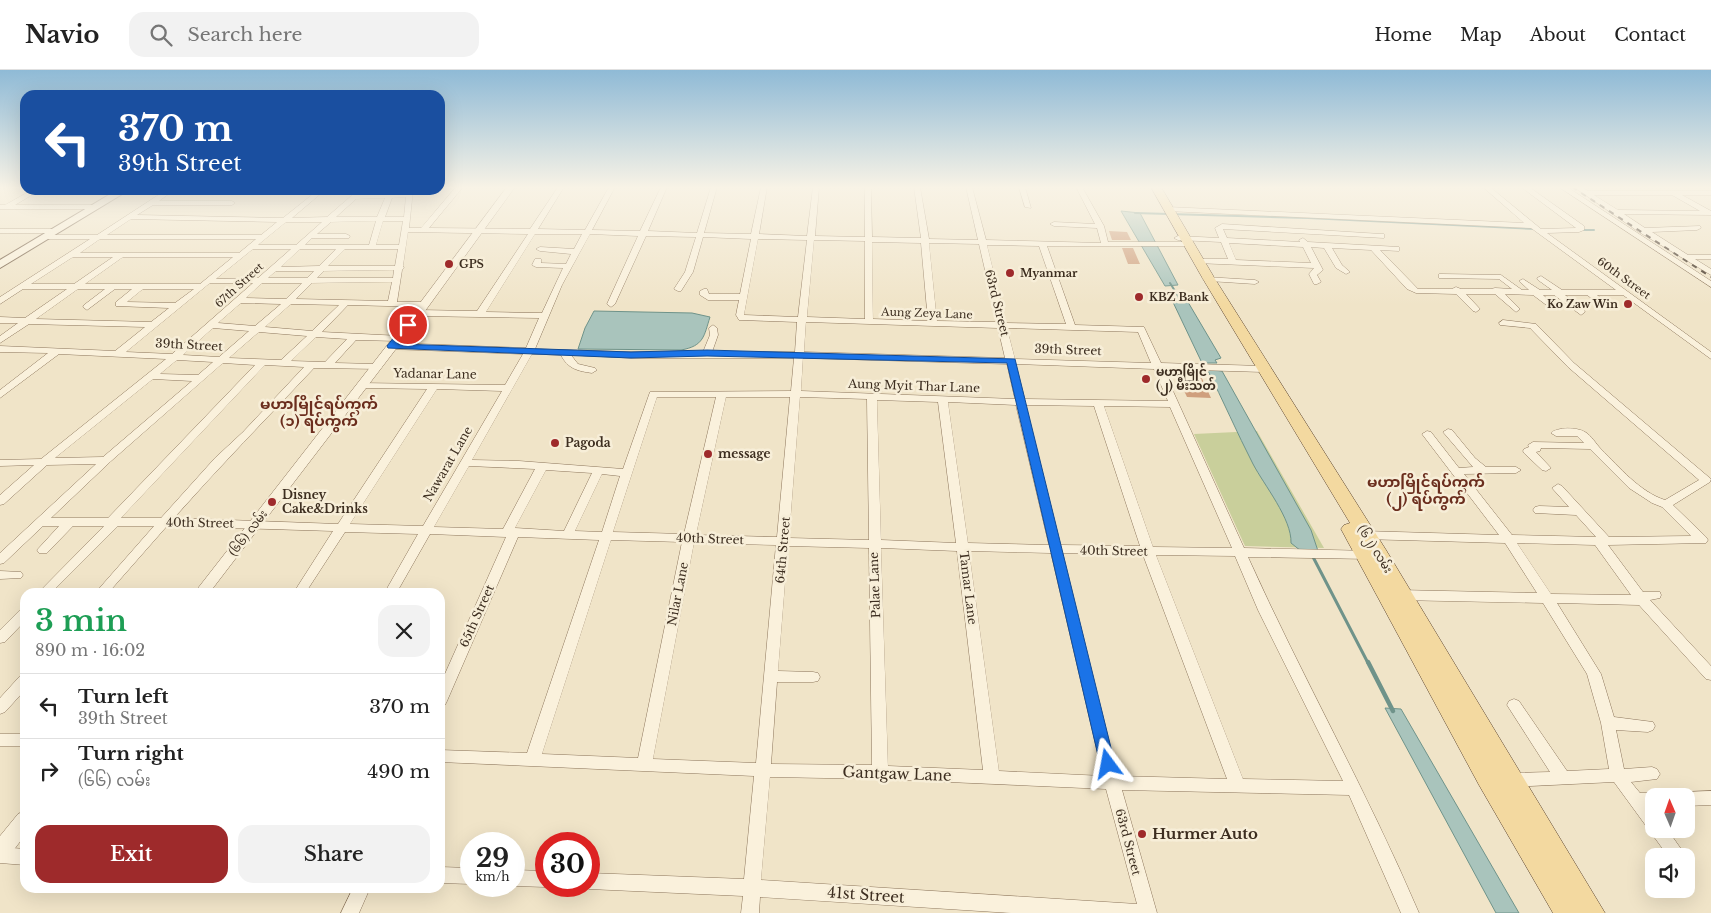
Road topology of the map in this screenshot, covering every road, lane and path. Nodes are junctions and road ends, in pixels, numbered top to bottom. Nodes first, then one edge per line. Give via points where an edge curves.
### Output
1 (64, 226) edge
2 (115, 226) edge
3 (278, 226) edge
4 (321, 226) edge
5 (378, 226) edge
6 (406, 226) edge
7 (426, 226) edge
8 (482, 226) edge
9 (535, 226) edge
10 (589, 226) edge
11 (646, 226) edge
12 (703, 226) edge
13 (756, 226) edge
14 (812, 226) edge
15 (868, 226) edge
16 (923, 226) edge
17 (978, 226) edge
18 (1100, 226) edge
19 (1175, 226) edge
20 (1221, 226) edge
21 (1227, 226) edge
22 (1500, 226) edge
23 (1577, 226) edge
24 (1622, 226) edge
25 (1636, 226) edge
26 (1536, 228) junction
27 (1697, 228) dead end
28 (0, 230) edge
29 (405, 230) junction
30 (423, 230) junction
31 (1642, 230) junction
32 (56, 231) junction
33 (479, 231) junction
34 (532, 231) junction
35 (1298, 231) junction
36 (586, 232) junction
37 (643, 234) junction
38 (700, 235) junction
39 (310, 236) junction
40 (346, 236) dead end
41 (1381, 236) dead end
42 (46, 237) junction
43 (265, 237) junction
44 (754, 237) junction
45 (98, 238) junction
46 (811, 238) junction
47 (868, 239) junction
48 (925, 240) junction
49 (1182, 240) junction
50 (1223, 240) junction
51 (982, 242) junction
52 (1042, 244) junction
53 (1106, 245) junction
54 (1305, 245) junction
55 (1327, 246) junction
56 (251, 247) junction
57 (372, 247) junction
58 (403, 247) junction
59 (298, 248) junction
60 (342, 248) junction
61 (1373, 248) junction
62 (1396, 249) dead end
63 (540, 250) dead end
64 (577, 252) junction
65 (121, 255) junction
66 (242, 255) junction
67 (70, 256) junction
68 (1711, 256) edge
69 (1684, 257) junction
70 (538, 261) dead end
71 (1199, 261) junction
72 (1233, 261) junction
73 (0, 266) edge
74 (569, 266) junction
75 (1317, 266) junction
76 (274, 268) junction
77 (400, 268) junction
78 (322, 269) junction
79 (1346, 272) dead end
80 (1711, 273) edge
81 (1480, 276) junction
82 (1541, 278) dead end
83 (1209, 279) junction
84 (397, 280) junction
85 (261, 281) junction
86 (308, 281) junction
87 (1523, 281) dead end
88 (1255, 282) dead end
89 (1317, 282) dead end
90 (206, 283) junction
91 (1711, 285) edge
92 (76, 286) junction
93 (114, 286) junction
94 (141, 286) junction
95 (22, 287) junction
96 (678, 289) dead end
97 (704, 291) dead end
98 (1459, 292) junction
99 (1497, 292) junction
100 (1520, 292) junction
101 (1537, 292) junction
102 (1558, 292) junction
103 (1589, 293) junction
104 (1625, 293) junction
105 (743, 297) junction
106 (239, 300) junction
107 (0, 301) edge
108 (289, 301) junction
109 (346, 303) junction
110 (392, 304) junction
111 (611, 304) dead end
112 (1549, 304) dead end
113 (1604, 304) dead end
114 (178, 306) junction
115 (86, 307) dead end
116 (421, 309) junction
117 (1476, 309) dead end
118 (1516, 309) dead end
119 (1582, 312) dead end
120 (480, 314) junction
121 (546, 316) junction
122 (0, 320) edge
123 (802, 320) junction
124 (27, 321) junction
125 (869, 322) junction
126 (1503, 323) dead end
127 (933, 324) junction
128 (154, 325) junction
129 (211, 326) junction
130 (1002, 326) junction
131 (1071, 327) junction
132 (257, 328) junction
133 (713, 328) dead end
134 (314, 333) junction
135 (354, 337) junction
136 (0, 340) edge
137 (395, 342) junction
138 (0, 349) edge
139 (530, 350) junction
140 (58, 351) junction
141 (565, 352) junction
142 (707, 353) junction
143 (117, 354) junction
144 (800, 355) junction
145 (176, 356) junction
146 (1711, 356) edge
147 (221, 359) junction
148 (1011, 360) junction
149 (262, 363) junction
150 (283, 364) junction
151 (311, 365) junction
152 (1157, 365) junction
153 (327, 366) junction
154 (376, 367) junction
155 (1259, 368) junction
156 (592, 370) dead end
157 (151, 376) junction
158 (199, 378) junction
159 (17, 381) junction
160 (0, 382) edge
161 (362, 385) junction
162 (434, 386) junction
163 (507, 388) junction
164 (722, 394) junction
165 (796, 394) junction
166 (0, 395) edge
167 (872, 397) junction
168 (943, 399) junction
169 (1021, 402) junction
170 (1098, 403) junction
171 (1174, 404) junction
172 (1448, 432) dead end
173 (1556, 433) dead end
174 (1427, 434) dead end
175 (1593, 446) junction
176 (106, 460) junction
177 (45, 461) junction
178 (0, 463) edge
179 (464, 463) junction
180 (542, 466) junction
181 (1546, 468) dead end
182 (1484, 470) junction
183 (1516, 470) dead end
184 (598, 472) junction
185 (1455, 472) junction
186 (626, 473) junction
187 (1708, 478) edge
188 (1558, 488) dead end
189 (0, 502) edge
190 (1666, 504) junction
191 (1539, 510) dead end
192 (1578, 510) junction
193 (40, 522) junction
194 (70, 522) junction
195 (113, 522) junction
196 (164, 522) junction
197 (255, 524) junction
198 (343, 527) junction
199 (427, 529) junction
200 (511, 532) junction
201 (568, 534) junction
202 (605, 535) junction
203 (689, 538) junction
204 (1508, 538) junction
205 (784, 541) junction
206 (1602, 541) junction
207 (1708, 543) edge
208 (874, 544) junction
209 (1365, 545) junction
210 (963, 547) junction
211 (43, 550) dead end
212 (1057, 550) junction
213 (1148, 551) junction
214 (1240, 553) junction
215 (0, 560) edge
216 (0, 575) edge
217 (17, 575) dead end
218 (50, 588) edge
219 (106, 588) edge
220 (205, 588) edge
221 (303, 588) edge
222 (393, 588) edge
223 (1394, 595) junction
224 (1655, 595) dead end
225 (1546, 597) junction
226 (1641, 598) junction
227 (20, 618) edge
228 (0, 638) edge
229 (1711, 675) edge
230 (771, 676) junction
231 (813, 677) dead end
232 (20, 686) edge
233 (445, 689) edge
234 (1514, 704) dead end
235 (0, 708) edge
236 (1608, 723) junction
237 (1648, 726) dead end
238 (0, 740) edge
239 (20, 740) edge
240 (445, 756) edge
241 (532, 760) junction
242 (644, 765) junction
243 (762, 770) junction
244 (880, 772) junction
245 (1652, 774) dead end
246 (1618, 776) junction
247 (1562, 777) junction
248 (992, 778) junction
249 (1511, 780) junction
250 (1112, 783) junction
251 (1238, 786) junction
252 (1354, 788) junction
253 (1711, 798) edge
254 (1695, 799) edge
255 (1636, 800) junction
256 (1645, 800) edge
257 (1645, 812) edge
258 (20, 827) edge
259 (0, 854) edge
260 (20, 856) edge
261 (445, 875) edge
262 (460, 876) edge
263 (600, 881) edge
264 (752, 888) junction
265 (360, 893) edge
266 (350, 913) edge
267 (750, 913) edge
268 (1143, 913) edge
269 (1148, 913) edge
270 (1410, 913) edge
271 (1568, 913) edge
272 (1591, 913) edge

1 - 32 main road
2 - 45 street
3 - 43 street
4 - 39 street, 67th Street
5 - 57 street
6 - 29 street
7 - 30 street
8 - 33 street, (၆၆) လမ်း
9 - 34 street
10 - 36 street, Nawarat Lane
11 - 37 street
12 - 38 street
13 - 44 street
14 - 46 street, 64th Street
15 - 47 street
16 - 48 street
17 - 51 street, 63rd Street
18 - 53 street
19 - 49 main road, (၆၂) လမ်း
20 - 50 street via 1219,228
21 - 35 street
22 - 26 street
23 - 26 street via 1582,230
24 - 91 street
25 - 31 street
26 - 104 street, 60th Street
27 - 31 street
28 - 32 street
29 - 30 street
29 - 58 street
30 - 33 street
31 - 69 street
32 - 42 main road
33 - 34 street
33 - 116 street, (၆၆) လမ်း
34 - 36 street
34 - 120 street
35 - 41 street
35 - 54 street
36 - 37 street
36 - 64 street, Nawarat Lane
37 - 38 street
37 - 111 street
38 - 44 street
38 - 96 street via 689,272
39 - 40 street
39 - 59 street, 67th Street
42 - 45 street
42 - 73 main road
43 - 45 street
43 - 56 street
44 - 46 street
44 - 105 street
45 - 67 street
46 - 47 street
46 - 123 street, 64th Street
47 - 48 street
47 - 125 street
48 - 51 street
48 - 127 street
49 - 50 street
49 - 53 street
49 - 71 main road, (၆၂) လမ်း
49 - 155 main road, (၆၂) လမ်း
50 - 54 street
50 - 72 street
51 - 52 street
51 - 130 street, 63rd Street
52 - 53 street
52 - 131 street
54 - 55 street
54 - 75 street
55 - 61 street
55 - 79 street
56 - 59 street
56 - 66 street
57 - 58 street
57 - 60 street
58 - 77 street
59 - 60 street
59 - 76 street, 67th Street
60 - 78 street
61 - 62 street
61 - 98 street via 1413,289
63 - 64 street
64 - 74 street, Nawarat Lane
65 - 66 street
65 - 67 street
65 - 92 street
66 - 90 street
67 - 95 street
68 - 69 street
69 - 80 street
70 - 74 street via 536,265
71 - 72 street
71 - 83 main road, (၆၂) လမ်း
72 - 75 street
74 - 121 street, Nawarat Lane
75 - 89 street via 1319,271 1313,274
76 - 78 street
76 - 85 street, 67th Street
77 - 78 street
77 - 84 street
78 - 86 street
81 - 98 street via 1442,276
81 - 99 street
81 - 100 street via 1502,277
82 - 102 street
83 - 88 street
83 - 155 main road, (၆၂) လမ်း
84 - 86 street
84 - 110 street
85 - 86 street
85 - 90 street
85 - 106 street, 67th Street
86 - 108 street
87 - 101 street
90 - 94 street
90 - 114 street
92 - 93 street
92 - 95 street
92 - 124 street
93 - 94 street
93 - 115 street
94 - 114 street via 119,304
95 - 107 street
97 - 105 street via 708,297
98 - 99 street
98 - 117 street
99 - 100 street
99 - 118 street
100 - 101 street
101 - 102 street
101 - 112 street
102 - 103 street
102 - 119 street
103 - 104 street
103 - 113 street
104 - 146 street, 60th Street
105 - 123 street, Aung Zeya Lane via 742,318
106 - 108 street
106 - 129 street, 67th Street
108 - 109 street
108 - 132 street
109 - 110 street
109 - 134 street
110 - 116 street
114 - 128 street
116 - 120 street
116 - 137 street, (၆၆) လမ်း
120 - 121 street
121 - 139 street, Nawarat Lane
122 - 124 street
123 - 125 street, Aung Zeya Lane
123 - 144 street, 64th Street
124 - 128 street
124 - 136 street
125 - 127 street, Aung Zeya Lane
126 - 187 street via 1533,326 1571,365
127 - 130 street, Aung Zeya Lane
128 - 143 street
129 - 132 street, 39th Street
129 - 145 street, 67th Street
130 - 131 street, Aung Zeya Lane
130 - 148 street, 63rd Street
131 - 152 street, Aung Zeya Lane via 1141,329
132 - 134 street, 39th Street
132 - 147 street
133 - 142 street via 714,335
134 - 135 street, 39th Street
134 - 150 street
135 - 137 street, 39th Street
135 - 153 street
137 - 139 street, 39th Street
137 - 154 street, (၆၆) လမ်း
138 - 140 street, 39th Street
139 - 141 street, 39th Street
139 - 163 street, Nawarat Lane
140 - 143 street, 39th Street
140 - 159 street
141 - 142 street, 39th Street via 631,355
141 - 156 street via 573,366
142 - 144 street, 39th Street
143 - 145 street, 39th Street
144 - 148 street, 39th Street
144 - 165 street, 64th Street
145 - 147 street, 39th Street
145 - 157 street, 67th Street
147 - 149 street, 39th Street
147 - 158 street
148 - 152 street, 39th Street
148 - 169 street, 63rd Street
149 - 150 street, 39th Street
149 - 195 street
150 - 151 street, 39th Street
151 - 153 street, 39th Street
151 - 196 street via 213,466
152 - 155 street, 39th Street
152 - 171 street
153 - 154 street, 39th Street
154 - 161 street, (၆၆) လမ်း
155 - 209 main road, (၆၂) လမ်း
157 - 158 street
157 - 177 street, 67th Street
158 - 176 street
159 - 160 street
159 - 166 street
161 - 162 street, Yadanar Lane
161 - 197 street, (၆၆) လမ်း
162 - 163 street, Yadanar Lane
162 - 198 street
163 - 179 street, Nawarat Lane
164 - 165 street, Aung Myit Thar Lane
164 - 186 street, Aung Myit Thar Lane via 653,394
164 - 203 street, Nilar Lane
165 - 167 street, Aung Myit Thar Lane
165 - 205 street, 64th Street
167 - 168 street, Aung Myit Thar Lane
167 - 208 street, Palae Lane
168 - 169 street, Aung Myit Thar Lane
168 - 210 street, Tamar Lane
169 - 170 street, Aung Myit Thar Lane
169 - 212 street, 63rd Street
170 - 171 street, Aung Myit Thar Lane
170 - 213 street
171 - 214 street
172 - 182 street via 1471,460
173 - 175 street via 1580,433
174 - 185 street
175 - 181 street via 1533,445 1536,449 1528,450
175 - 190 street via 1644,494
176 - 177 street
176 - 193 street
177 - 178 street
177 - 189 street, 67th Street
179 - 180 street
179 - 199 street, Nawarat Lane
180 - 184 street
180 - 200 street, 65th Street
182 - 183 street
182 - 185 street
184 - 186 street
184 - 201 street
185 - 204 street
186 - 202 street
187 - 190 street
188 - 192 street
190 - 207 street
191 - 192 street
192 - 206 street
193 - 194 street, 40th Street
193 - 215 street
194 - 195 street, 40th Street
194 - 211 street
195 - 196 street, 40th Street
195 - 218 street
196 - 197 street, 40th Street
196 - 219 street
197 - 198 street, 40th Street
197 - 220 street, (၆၆) လမ်း
198 - 199 street, 40th Street
198 - 221 street
199 - 200 street, 40th Street
199 - 222 street, Nawarat Lane
200 - 201 street, 40th Street
200 - 233 street, 65th Street
201 - 202 street, 40th Street
202 - 203 street, 40th Street
202 - 241 street
203 - 205 street, 40th Street
203 - 242 street, Nilar Lane
204 - 206 street, 40th Street
204 - 209 street, 40th Street
204 - 225 street
205 - 208 street, 40th Street
205 - 230 street, 64th Street
206 - 207 street, 40th Street
206 - 226 street
208 - 210 street, 40th Street
208 - 244 street, Palae Lane
209 - 214 street, 40th Street via 1326,555
209 - 223 main road, (၆၂) လမ်း
210 - 212 street, 40th Street
210 - 248 street, Tamar Lane
212 - 213 street, 40th Street
212 - 250 street, 63rd Street
213 - 214 street, 40th Street
213 - 251 street
214 - 252 street
216 - 217 street
223 - 225 street
223 - 249 main road, (၆၂) လမ်း
223 - 271 main road, (၆၂) လမ်း via 1488,778
224 - 226 street
225 - 226 street
225 - 236 street via 1594,674
226 - 229 street
227 - 228 street
230 - 231 street
230 - 243 street, 64th Street
232 - 235 street
234 - 247 street
236 - 237 street
236 - 246 street
238 - 239 street
240 - 241 street, Gantgaw Lane
241 - 242 street, Gantgaw Lane
242 - 243 street, Gantgaw Lane
243 - 244 street, Gantgaw Lane
243 - 264 street, 64th Street
244 - 248 street, Gantgaw Lane
245 - 246 street
246 - 247 street
246 - 255 street
247 - 249 street
248 - 250 street, Gantgaw Lane
249 - 272 main road, (၆၂) လမ်း
250 - 251 street, Gantgaw Lane
250 - 269 street, 63rd Street
251 - 252 street, Gantgaw Lane
252 - 270 street
253 - 254 street
255 - 256 street
255 - 257 street
258 - 259 street
259 - 260 street
261 - 262 street
263 - 264 street, 41st Street
264 - 267 street, 64th Street
264 - 268 street, 41st Street
265 - 266 street

